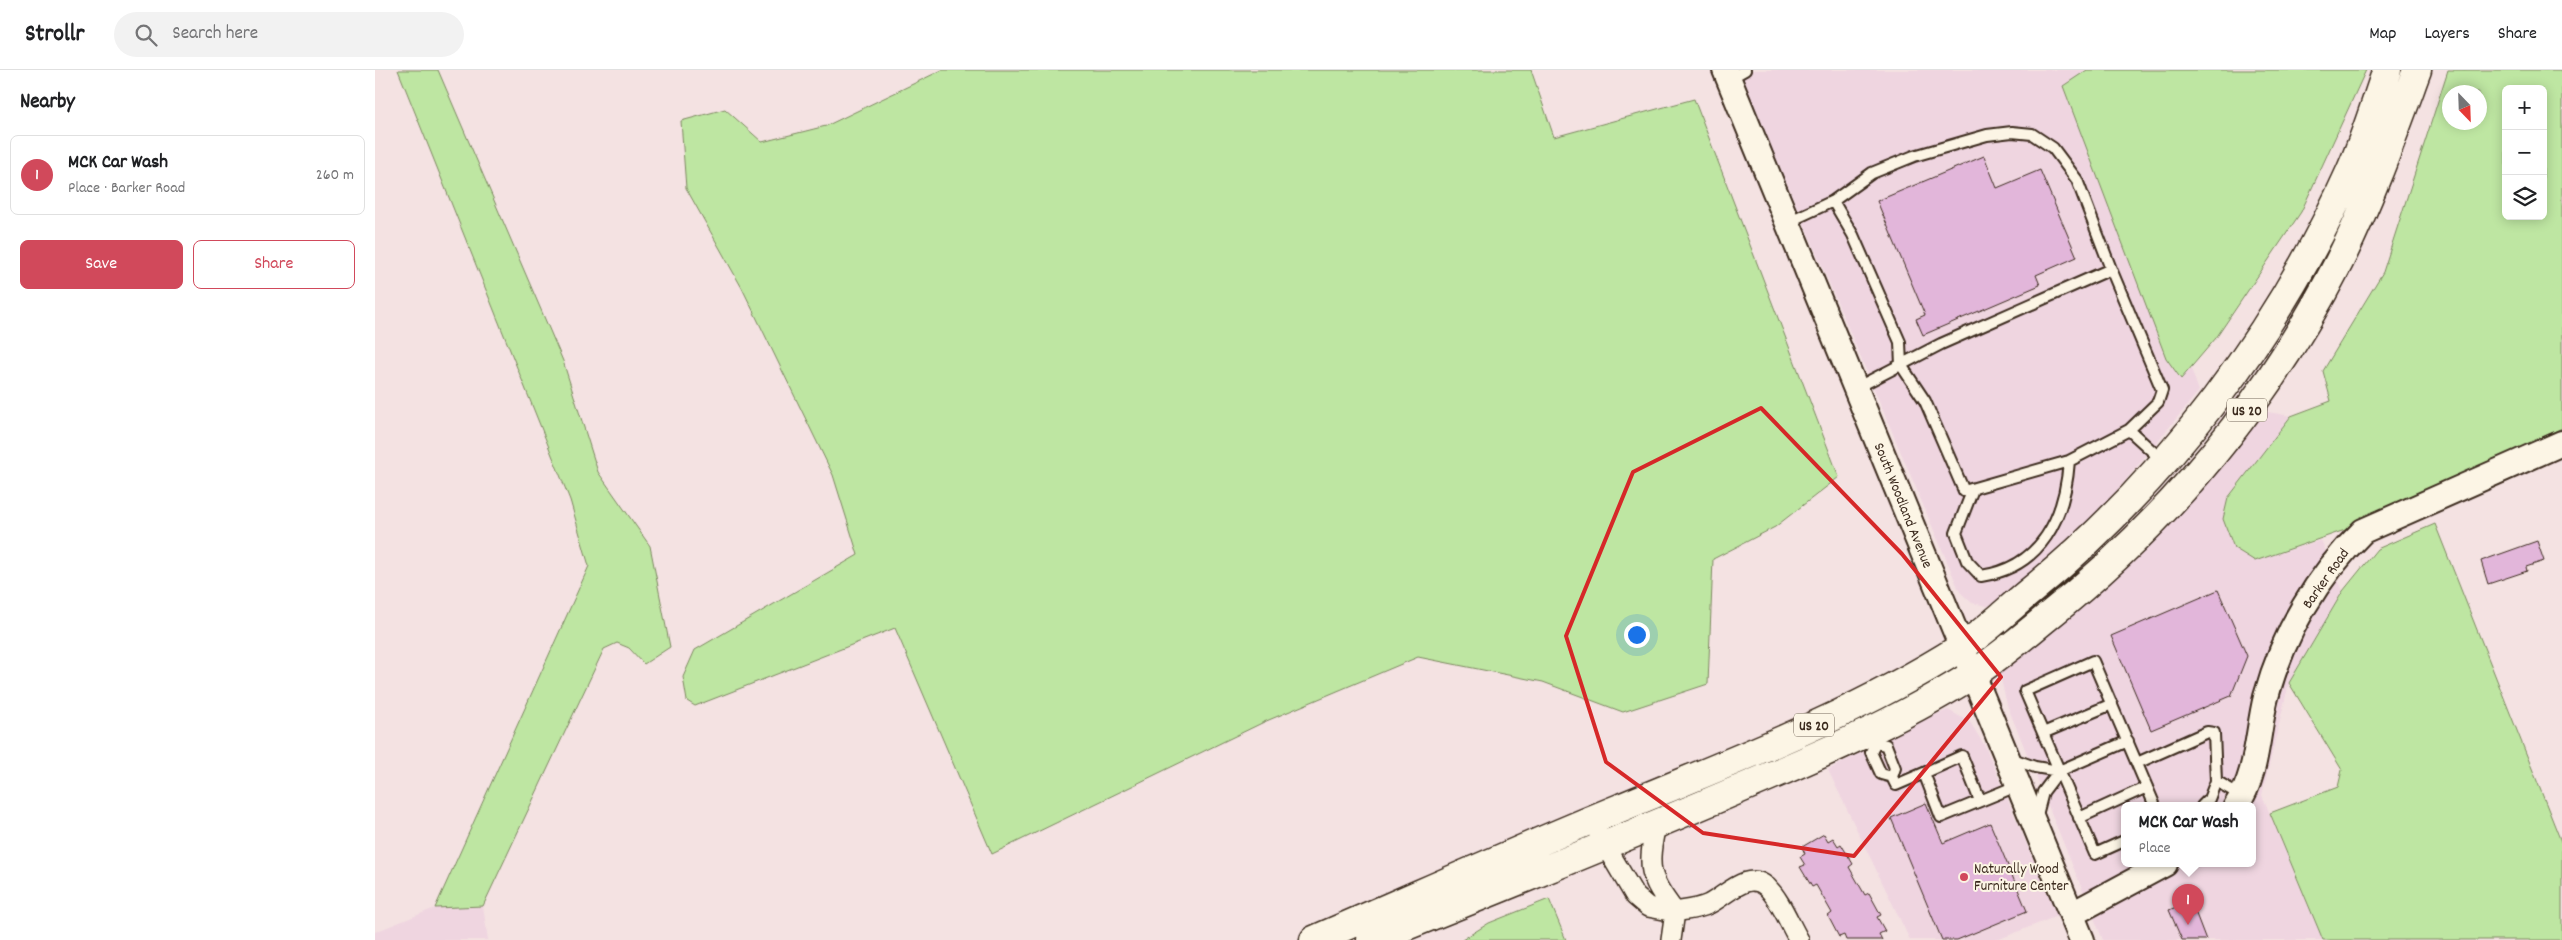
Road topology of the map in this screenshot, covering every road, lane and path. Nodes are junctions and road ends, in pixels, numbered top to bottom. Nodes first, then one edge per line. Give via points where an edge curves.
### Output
1 (2387, 70) edge
2 (2417, 70) edge
3 (1733, 73) edge
4 (1833, 201) junction
5 (1788, 222) junction
6 (2111, 268) junction
7 (1901, 365) junction
8 (1856, 388) junction
9 (2129, 430) junction
10 (2562, 444) edge
11 (2069, 461) junction
12 (2165, 463) junction
13 (1973, 489) junction
14 (1963, 647) junction
15 (1974, 674) junction
16 (2112, 704) junction
17 (2043, 733) junction
18 (1873, 737) junction
19 (2128, 741) junction
20 (2007, 757) junction
21 (2137, 763) junction
22 (2059, 771) junction
23 (1924, 773) junction
24 (1892, 777) junction
25 (2216, 781) junction
26 (2019, 785) junction
27 (2147, 787) junction
28 (1980, 801) junction
29 (2153, 802) edge
30 (2206, 802) edge
31 (2239, 802) edge
32 (2079, 818) junction
33 (1592, 819) junction
34 (1656, 824) junction
35 (2035, 824) junction
36 (2121, 842) edge
37 (1605, 847) junction
38 (2159, 867) edge
39 (1675, 912) junction
40 (2072, 914) junction
41 (1314, 940) edge
42 (1371, 940) edge
43 (1671, 940) edge
44 (1799, 940) edge
45 (2082, 940) edge

1 - 12 main road, US 20 via 2351,171 2307,257 2245,358
2 - 15 main road, US 20 via 2387,151 2339,262 2285,357 2230,435 2137,540 2091,583
3 - 5 street, South Woodland Avenue
4 - 5 lane
4 - 6 lane via 1872,173 1914,156 1987,135 2032,134 2053,148 2077,180
4 - 7 lane via 1853,235 1900,342
5 - 8 street, South Woodland Avenue
6 - 7 lane
6 - 9 lane via 2162,390 2158,402
7 - 8 lane
7 - 13 lane via 1925,401 1963,491
8 - 14 street, South Woodland Avenue
9 - 11 lane
9 - 12 lane
10 - 31 street, Barker Road via 2363,531 2338,556 2288,632 2266,697 2257,750
11 - 13 lane
11 - 13 lane via 2067,489 2052,530 2034,550 2002,573 1981,576 1967,561 1957,533
12 - 14 main road, US 20 via 2065,563
14 - 15 street, South Woodland Avenue
14 - 33 main road, US 20 via 1847,710 1761,750
15 - 18 main road, US 20
15 - 20 street, South Woodland Avenue
16 - 17 lane
16 - 17 lane via 2093,661 2025,691
16 - 19 lane
17 - 22 lane
18 - 24 lane via 1886,745 1895,768
18 - 24 lane via 1871,752 1881,774
18 - 34 main road, US 20 via 1810,759
19 - 21 lane
19 - 22 lane
20 - 22 lane
20 - 26 street, South Woodland Avenue
21 - 25 lane via 2207,732 2214,732
21 - 27 lane
22 - 32 lane
22 - 35 lane via 2043,792
23 - 24 lane via 1896,785
23 - 28 lane via 1941,817
23 - 28 lane via 1962,756
25 - 30 lane
25 - 31 lane
26 - 28 lane
26 - 35 street, South Woodland Avenue
27 - 29 lane
27 - 32 lane
32 - 36 lane via 2095,854
33 - 37 street
33 - 41 main road, US 20
34 - 37 main road, US 20
34 - 39 street via 1649,856 1651,873
35 - 40 street, South Woodland Avenue
37 - 39 street via 1635,896 1648,907
37 - 42 main road, US 20
38 - 40 street
39 - 43 street
39 - 44 street via 1709,904 1742,883 1754,881 1765,885 1775,896
40 - 45 street, South Woodland Avenue

